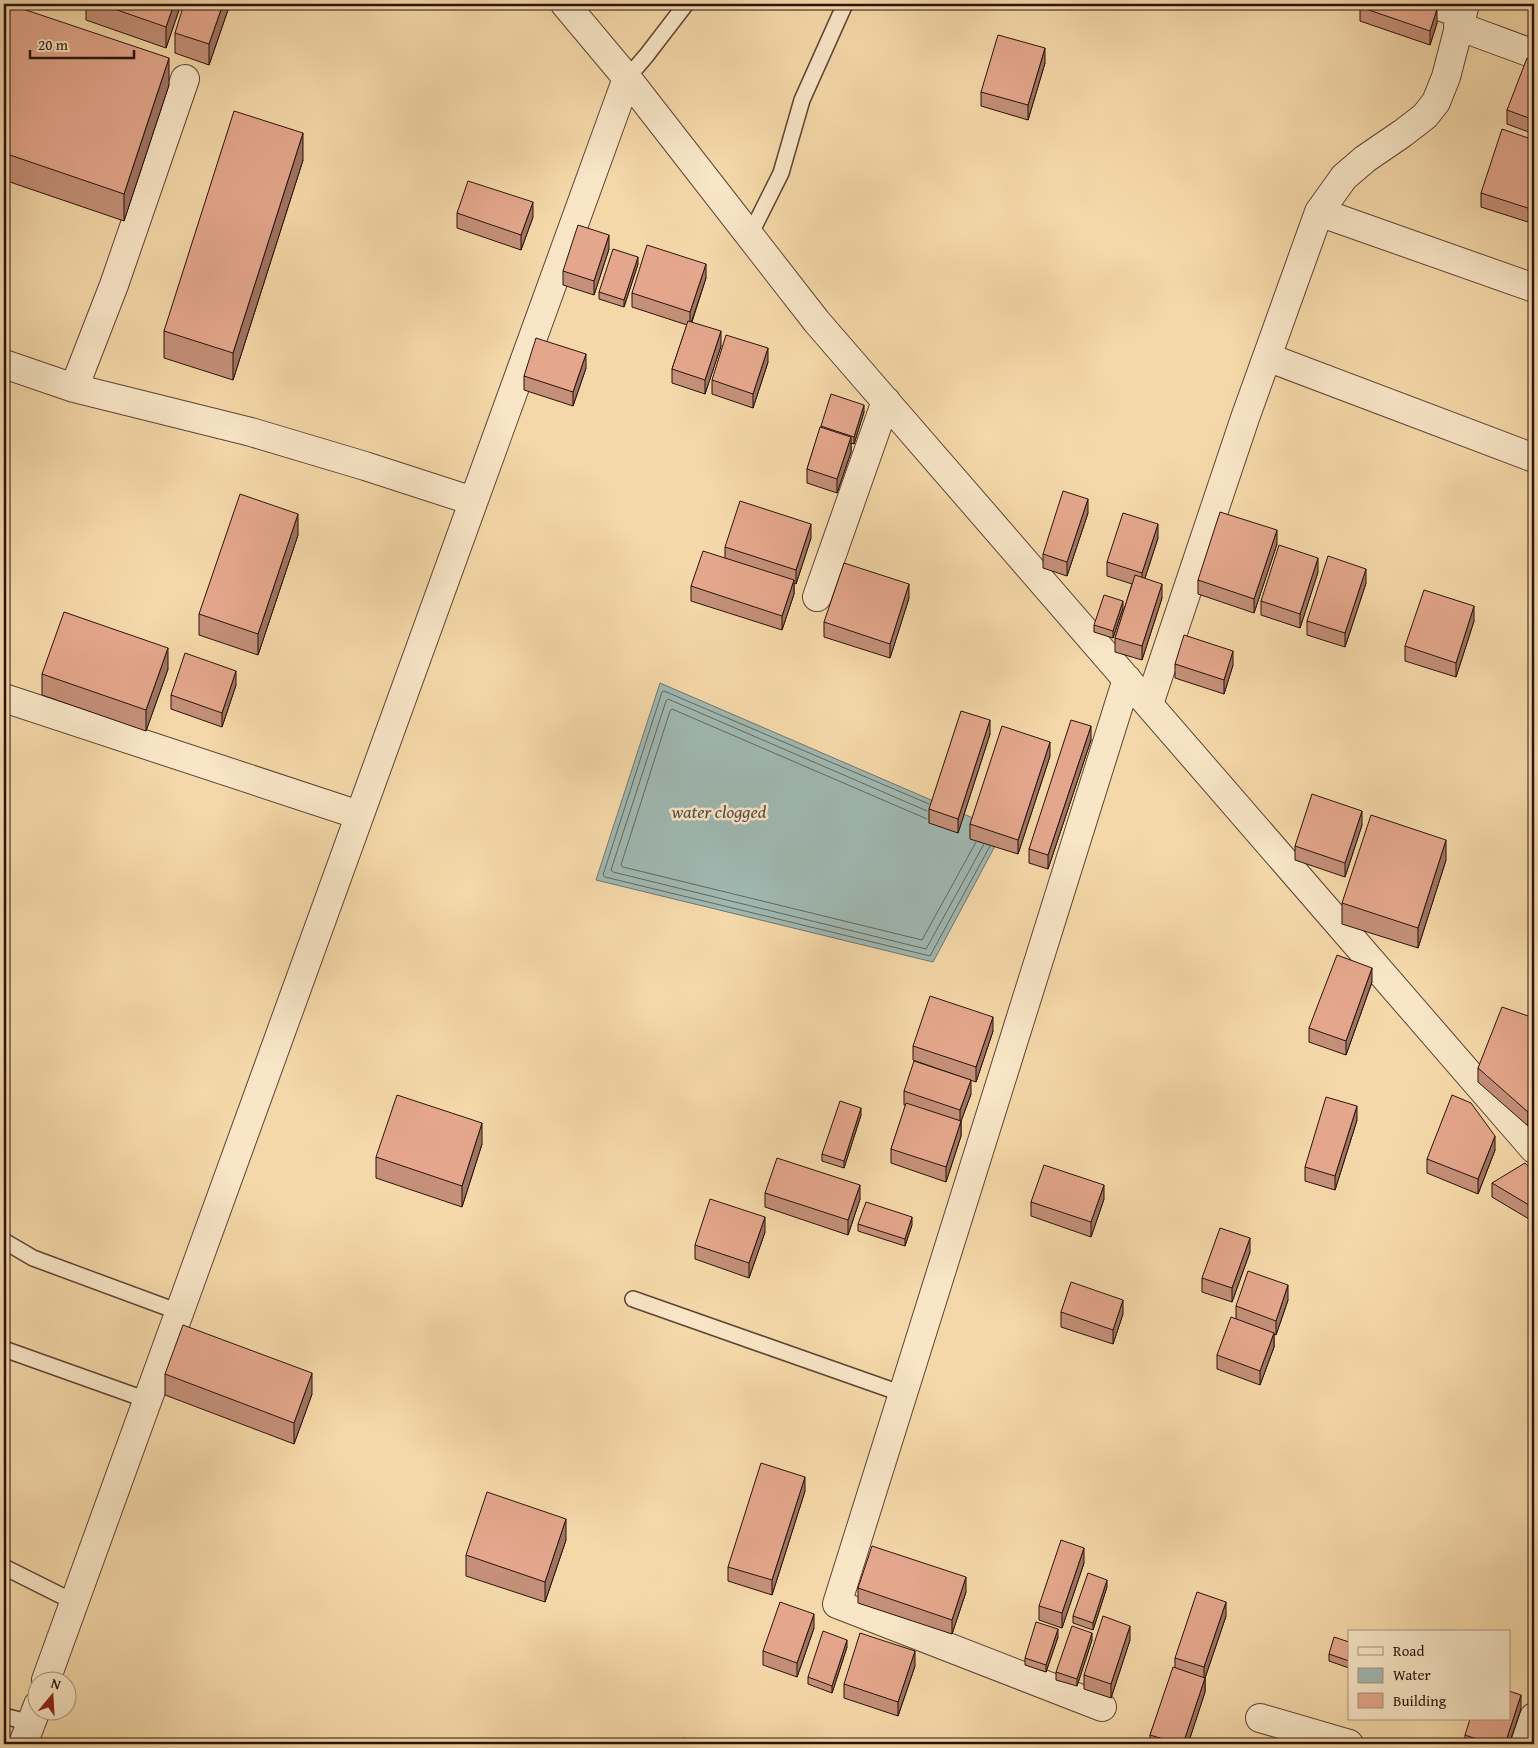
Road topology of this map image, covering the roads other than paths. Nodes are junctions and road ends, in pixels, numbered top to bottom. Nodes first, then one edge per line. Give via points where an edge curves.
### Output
1 (565, 4) edge
2 (686, 4) edge
3 (845, 4) edge
4 (1433, 4) edge
5 (1462, 14) edge
6 (1534, 54) edge
7 (626, 78) junction
8 (186, 79) dead end
9 (1319, 212) junction
10 (750, 235) junction
11 (1534, 288) edge
12 (1267, 357) junction
13 (4, 364) edge
14 (74, 388) junction
15 (886, 401) junction
16 (1534, 458) edge
17 (473, 501) junction
18 (817, 597) dead end
19 (1127, 679) junction
20 (4, 698) edge
21 (1149, 704) junction
22 (359, 816) junction
23 (1534, 1149) edge
24 (4, 1241) edge
25 (633, 1299) dead end
26 (179, 1312) junction
27 (4, 1349) edge
28 (903, 1394) junction
29 (148, 1400) junction
30 (4, 1567) edge
31 (74, 1602) junction
32 (50, 1670) edge
33 (1102, 1707) dead end
34 (4, 1716) edge
35 (1534, 1717) edge
36 (1260, 1718) dead end
37 (30, 1724) edge
38 (1349, 1744) edge
39 (1525, 1744) edge

1 - 7 street
2 - 7 lane
3 - 10 lane via 802,100 781,173
4 - 5 street
5 - 6 street
5 - 9 street via 1446,77 1436,102 1425,116 1344,177
7 - 10 street
7 - 17 street
8 - 14 street via 114,285
9 - 11 street
9 - 12 street
10 - 15 street via 818,322
12 - 16 street
12 - 21 street
13 - 14 street
14 - 17 street via 251,432
15 - 18 street
15 - 19 street
17 - 22 street
19 - 21 street
19 - 28 street
20 - 22 street
21 - 23 street
22 - 26 street
24 - 26 lane via 33,1258
25 - 28 lane
26 - 29 street
27 - 29 lane
28 - 33 street via 837,1604
29 - 31 street
30 - 31 lane
31 - 32 street
34 - 37 lane
35 - 39 street
36 - 38 street

